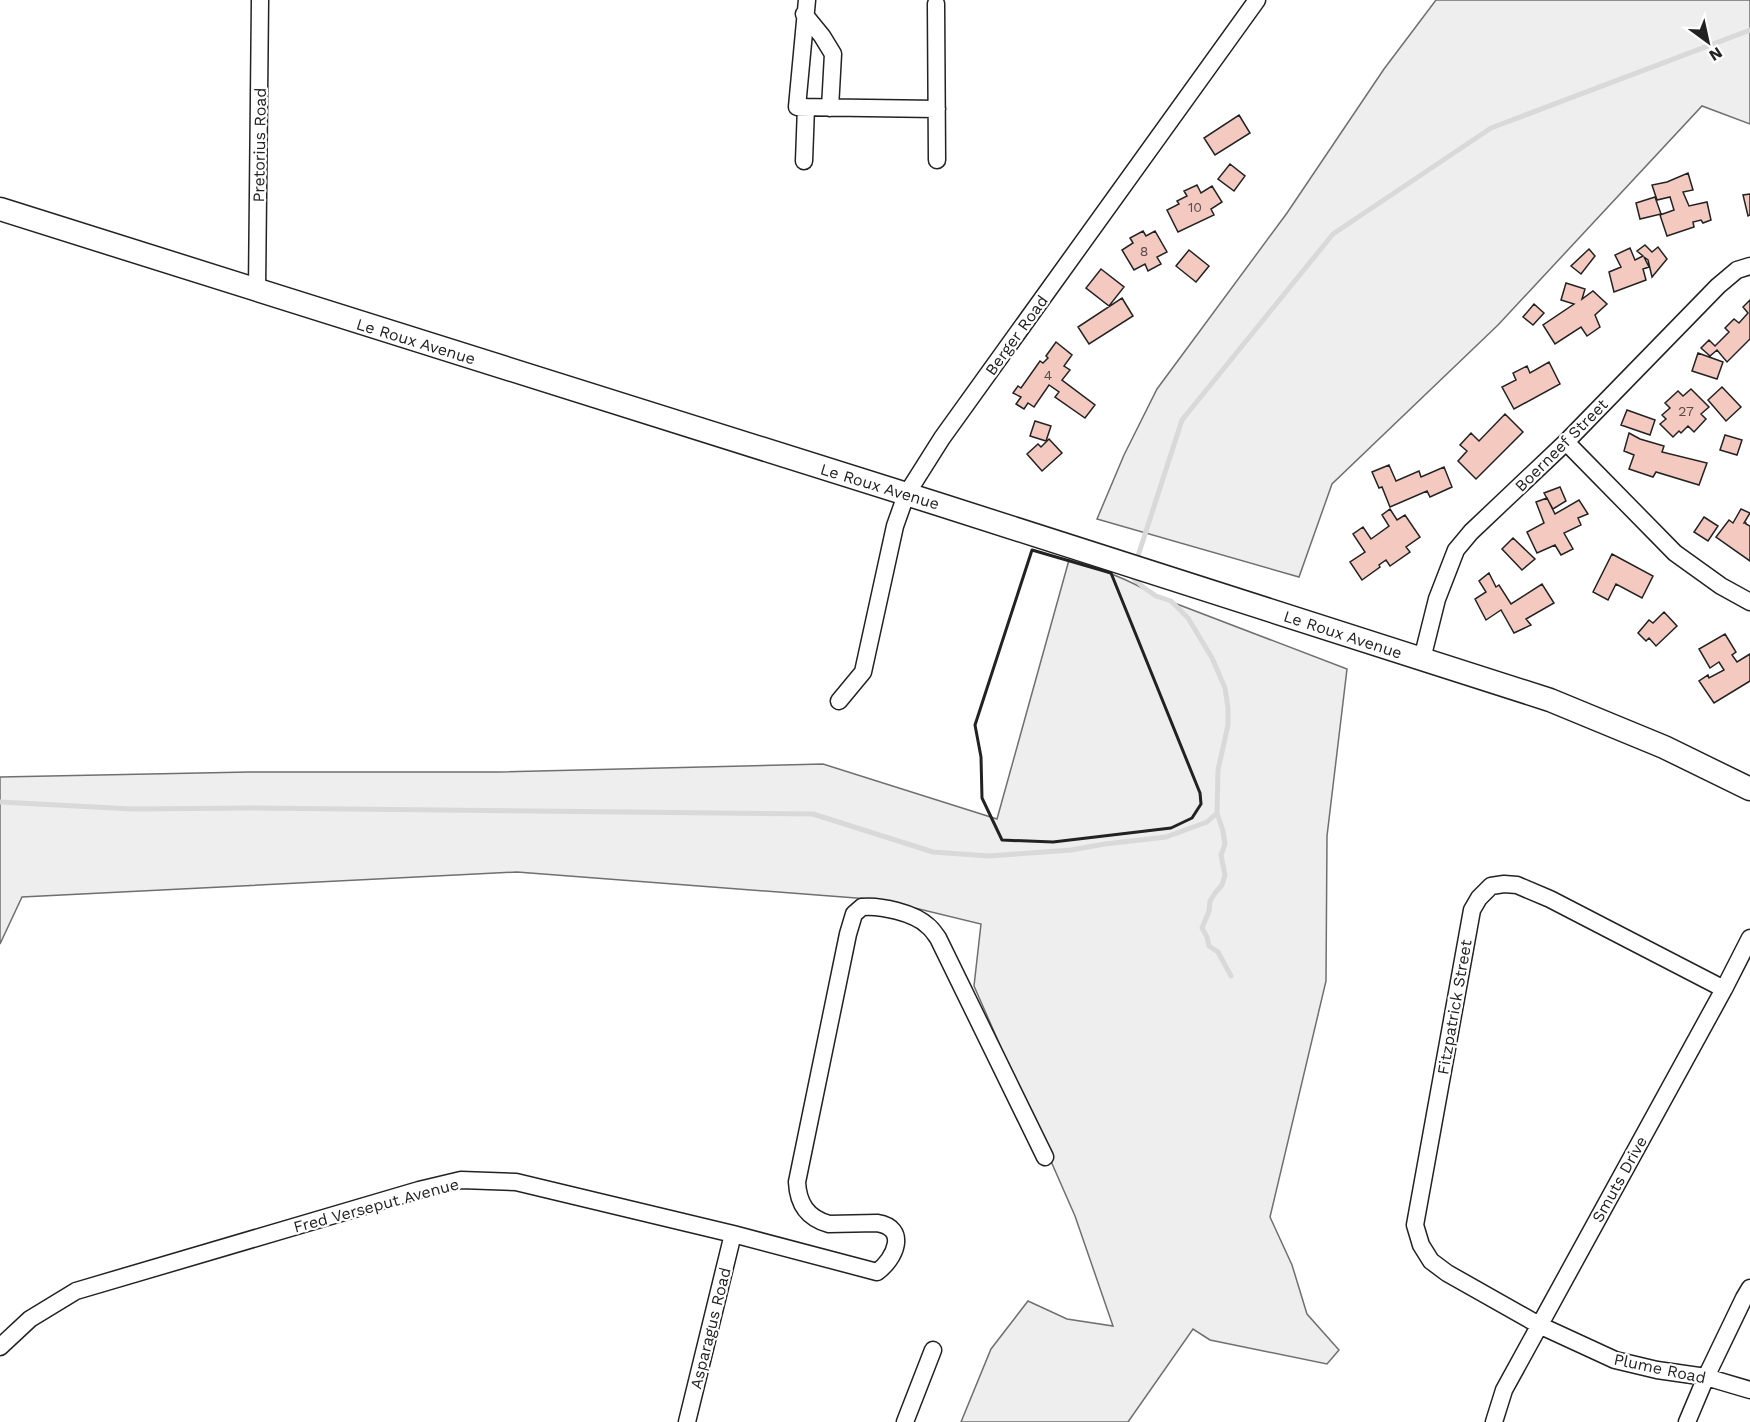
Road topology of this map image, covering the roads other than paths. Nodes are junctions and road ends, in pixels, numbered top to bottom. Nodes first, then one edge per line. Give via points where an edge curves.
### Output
1 (260, 0) edge
2 (1257, 0) edge
3 (936, 4) dead end
4 (806, 7) edge
5 (801, 107) junction
6 (830, 108) junction
7 (937, 109) junction
8 (937, 160) dead end
9 (804, 161) dead end
10 (0, 209) edge
11 (1750, 266) edge
12 (257, 291) junction
13 (1566, 442) junction
14 (906, 495) junction
15 (1750, 602) edge
16 (1422, 659) junction
17 (839, 701) dead end
18 (1750, 789) edge
19 (1750, 938) edge
20 (1724, 988) junction
21 (1045, 1157) dead end
22 (733, 1234) junction
23 (1750, 1288) edge
24 (1539, 1325) junction
25 (0, 1347) edge
26 (933, 1350) dead end
27 (1706, 1377) junction
28 (1750, 1390) edge
29 (687, 1422) edge
30 (905, 1422) edge
31 (1494, 1422) edge
32 (1687, 1422) edge

1 - 12 street, Pretorius Road
2 - 14 street, Berger Road via 942,438
3 - 7 street
4 - 5 street
4 - 6 street via 833,54
5 - 6 street
5 - 9 street
6 - 7 street
7 - 8 street
10 - 12 main road, Le Roux Avenue
11 - 13 street, Boerneef Street via 1737,270 1718,286
12 - 14 main road, Le Roux Avenue
13 - 15 street via 1675,553
13 - 16 street, Boerneef Street via 1456,550 1437,599
14 - 16 main road, Le Roux Avenue
14 - 17 street, Berger Road via 895,526 863,672
16 - 18 main road, Le Roux Avenue via 1550,700 1664,747
19 - 20 street, Smuts Drive
20 - 24 street, Smuts Drive
20 - 24 street, Fitzpatrick Street via 1517,885 1491,886 1472,910 1415,1225 1431,1261
21 - 22 street, Fred Verseput Avenue via 938,938 928,926 906,914 875,907 859,908 847,940 797,1182 799,1199 810,1215 829,1224 884,1224 895,1233 894,1249 889,1261 877,1272
22 - 25 street, Fred Verseput Avenue via 516,1182 461,1180 76,1291 30,1319
22 - 29 street, Asparagus Road
23 - 27 street
24 - 27 street, Plume Road via 1615,1360
24 - 31 street, Smuts Drive via 1504,1390
26 - 30 street
27 - 28 street, Plume Road
27 - 32 street

